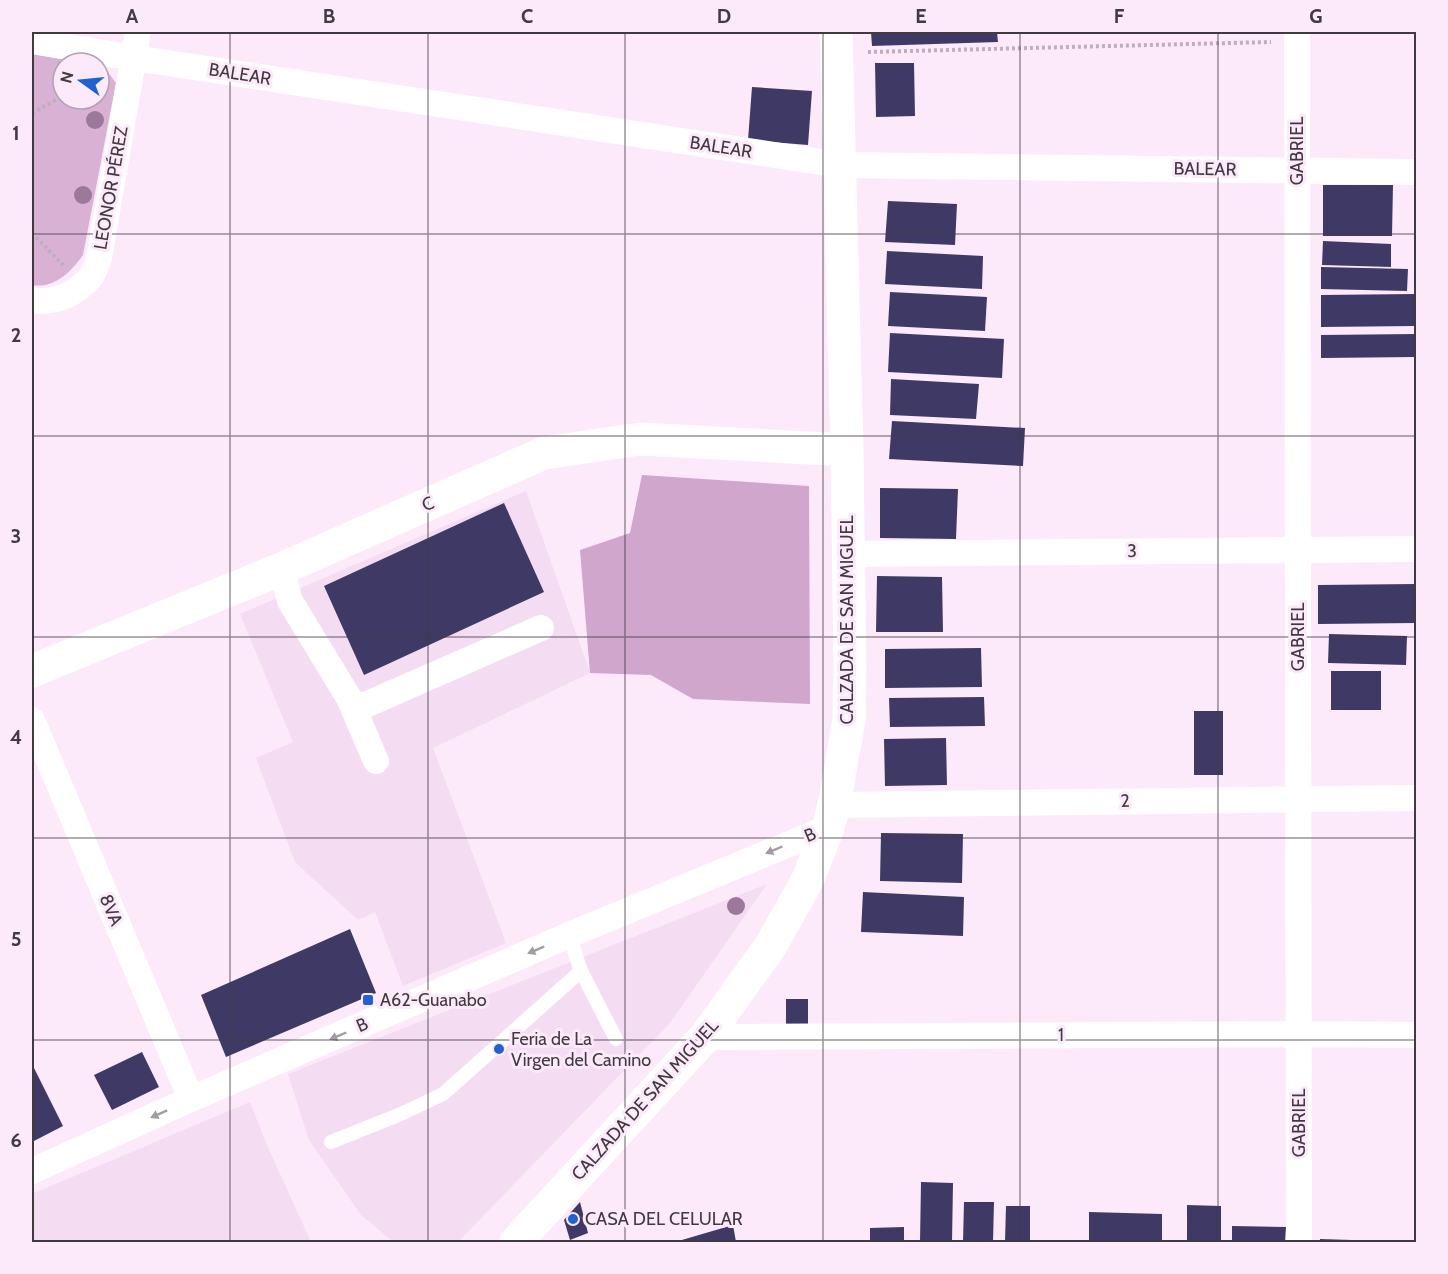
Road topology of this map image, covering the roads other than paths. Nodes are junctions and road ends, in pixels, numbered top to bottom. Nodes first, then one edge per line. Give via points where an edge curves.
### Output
1 (138, 32) edge
2 (1297, 36) edge
3 (32, 41) edge
4 (837, 42) edge
5 (134, 58) junction
6 (840, 165) junction
7 (1297, 170) junction
8 (1416, 172) edge
9 (32, 300) edge
10 (847, 450) junction
11 (1416, 549) edge
12 (1298, 550) junction
13 (848, 554) junction
14 (281, 569) junction
15 (541, 628) dead end
16 (32, 671) edge
17 (354, 710) junction
18 (32, 720) edge
19 (376, 761) dead end
20 (1416, 798) edge
21 (1299, 800) junction
22 (831, 816) junction
23 (569, 935) junction
24 (581, 971) junction
25 (1299, 1034) junction
26 (1416, 1035) edge
27 (705, 1037) junction
28 (616, 1039) dead end
29 (191, 1099) junction
30 (331, 1142) dead end
31 (32, 1171) edge
32 (516, 1242) edge
33 (1299, 1242) edge

1 - 5 street, LEONOR PÉREZ
2 - 7 street, GABRIEL
3 - 5 street, BALEAR
4 - 6 main road, CALZADA DE SAN MIGUEL
5 - 6 street, BALEAR
5 - 9 street, LEONOR PÉREZ via 99,258 93,273 83,286 55,301
6 - 7 street, BALEAR
6 - 10 main road, CALZADA DE SAN MIGUEL
7 - 8 street, BALEAR
7 - 12 street, GABRIEL
10 - 13 main road, CALZADA DE SAN MIGUEL
10 - 14 main road, C via 640,439 544,453
11 - 12 street, 3
12 - 13 street, 3
12 - 21 street, GABRIEL
13 - 22 main road, CALZADA DE SAN MIGUEL via 849,720
14 - 16 main road, C
14 - 17 street via 290,601
15 - 17 street
17 - 19 street
18 - 29 street, 8VA
20 - 21 street, 2
21 - 22 street, 2
21 - 25 street, GABRIEL
22 -> 23 street, B
22 - 27 main road, CALZADA DE SAN MIGUEL via 808,879 770,947
23 - 24 lane
23 -> 29 street, B
24 - 28 lane
24 - 30 lane via 443,1094
25 - 26 street, 1
25 - 27 street, 1
25 - 33 street, GABRIEL
27 - 32 main road, CALZADA DE SAN MIGUEL
29 -> 31 street, B

